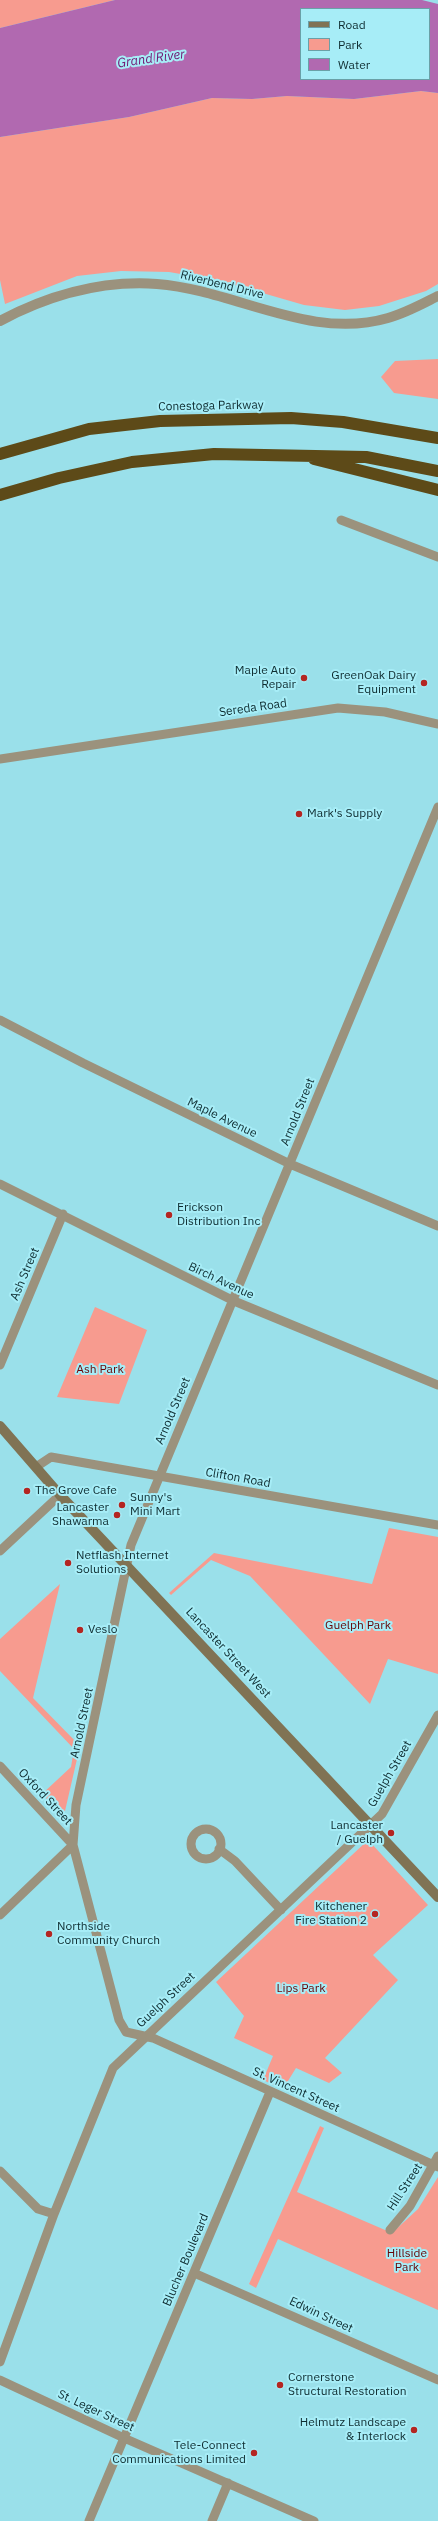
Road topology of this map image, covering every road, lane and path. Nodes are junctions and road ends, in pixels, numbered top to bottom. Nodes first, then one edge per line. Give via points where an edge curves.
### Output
1 (438, 296) edge
2 (0, 321) edge
3 (425, 437) junction
4 (438, 438) edge
5 (438, 441) edge
6 (0, 454) edge
7 (301, 454) junction
8 (438, 471) edge
9 (438, 490) edge
10 (0, 495) edge
11 (341, 520) dead end
12 (438, 557) edge
13 (438, 724) edge
14 (0, 759) edge
15 (438, 808) edge
16 (0, 1020) edge
17 (290, 1164) junction
18 (0, 1184) edge
19 (63, 1214) junction
20 (438, 1226) edge
21 (234, 1301) junction
22 (0, 1365) edge
23 (438, 1386) edge
24 (0, 1426) edge
25 (36, 1467) junction
26 (159, 1476) junction
27 (60, 1494) junction
28 (438, 1525) edge
29 (0, 1551) edge
30 (128, 1565) junction
31 (438, 1715) edge
32 (0, 1766) edge
33 (372, 1825) junction
34 (73, 1845) junction
35 (219, 1849) dead end
36 (438, 1897) edge
37 (281, 1910) junction
38 (0, 1915) edge
39 (143, 2037) junction
40 (270, 2092) junction
41 (438, 2156) edge
42 (436, 2166) edge
43 (0, 2171) edge
44 (54, 2214) junction
45 (390, 2230) dead end
46 (194, 2273) junction
47 (0, 2362) edge
48 (0, 2380) edge
49 (438, 2380) edge
50 (124, 2438) junction
51 (228, 2484) junction
52 (89, 2521) edge
53 (212, 2521) edge
54 (314, 2521) edge

1 - 2 street, Riverbend Drive via 389,318 362,324 335,324 299,318 178,287 157,284 102,285 53,298
3 - 4 highway, Conestoga Parkway
3 - 5 highway, Conestoga Parkway
3 - 6 highway, Conestoga Parkway via 343,422 291,418 160,421 89,429
7 - 8 highway via 366,457
7 - 9 highway via 334,465
7 - 10 highway via 214,454 132,462 59,478
11 - 12 street
13 - 14 street, Sereda Road via 385,712 338,708 72,746
15 - 17 street, Arnold Street
16 - 17 street, Maple Avenue
17 - 20 street, Maple Avenue
17 - 21 street, Arnold Street
18 - 19 street, Birch Avenue
19 - 21 street, Birch Avenue
19 - 22 street, Ash Street
21 - 23 street, Birch Avenue
21 - 26 street, Arnold Street
24 - 25 main road, Lancaster Street West
25 - 26 street, Clifton Road via 50,1457
25 - 27 main road, Lancaster Street West
26 - 28 street, Clifton Road
26 - 30 street, Arnold Street via 131,1545
27 - 29 street
27 - 30 main road, Lancaster Street West
30 - 33 main road, Lancaster Street West
30 - 34 street, Arnold Street via 76,1805
31 - 33 street, Guelph Street via 382,1814
32 - 34 street, Oxford Street
33 - 36 main road, Lancaster Street West
33 - 37 street, Guelph Street
34 - 38 street
34 - 39 street, Arnold Street via 119,2020 126,2032
35 - 37 street via 236,1861
37 - 39 street, Guelph Street
39 - 40 street, St. Vincent Street via 153,2038
39 - 44 street, Guelph Street via 112,2068 106,2078
40 - 42 street, St. Vincent Street
40 - 46 street, Blucher Boulevard
41 - 42 street, Hill Street
42 - 45 street, Hill Street via 410,2206
43 - 44 street via 38,2209
44 - 47 street, Guelph Street
46 - 49 street, Edwin Street
46 - 50 street, Blucher Boulevard
48 - 50 street, St. Leger Street
50 - 51 street, St. Leger Street
50 - 52 street, Blucher Boulevard
51 - 53 street
51 - 54 street, St. Leger Street

